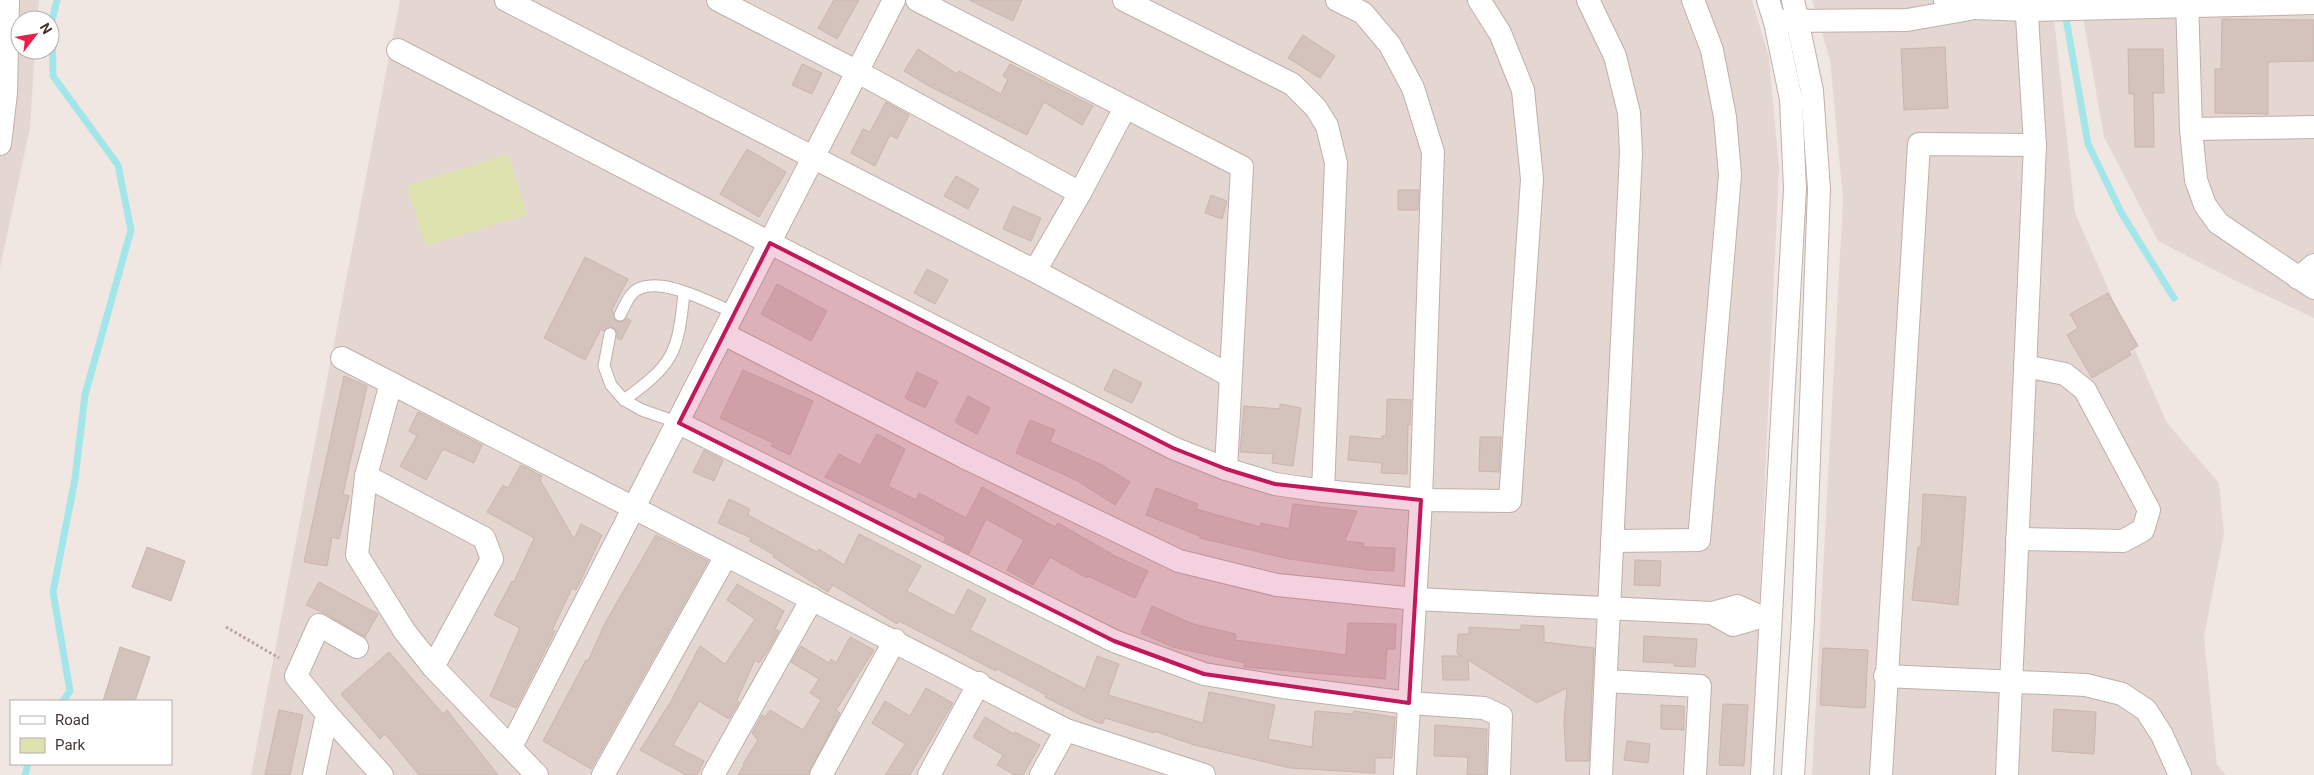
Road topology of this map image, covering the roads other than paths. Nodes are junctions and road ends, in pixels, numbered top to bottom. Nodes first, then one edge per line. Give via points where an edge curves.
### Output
1 (8, 0) edge
2 (506, 0) edge
3 (718, 0) edge
4 (894, 0) edge
5 (917, 0) edge
6 (1124, 0) edge
7 (1336, 0) edge
8 (1479, 0) edge
9 (1588, 0) edge
10 (1693, 0) edge
11 (1768, 0) edge
12 (1945, 0) edge
13 (2187, 3) edge
14 (2314, 3) edge
15 (2026, 5) edge
16 (1974, 8) junction
17 (1796, 10) edge
18 (1880, 10) edge
19 (1775, 22) junction
20 (398, 50) dead end
21 (858, 72) junction
22 (1125, 108) junction
23 (2314, 127) edge
24 (2192, 129) junction
25 (0, 144) edge
26 (2035, 145) junction
27 (813, 159) junction
28 (1080, 193) junction
29 (770, 243) junction
30 (1035, 271) junction
31 (2309, 277) edge
32 (684, 293) junction
33 (735, 313) junction
34 (620, 314) dead end
35 (610, 334) dead end
36 (724, 334) junction
37 (342, 358) dead end
38 (2025, 366) junction
39 (1230, 374) junction
40 (391, 383) junction
41 (624, 400) junction
42 (679, 423) junction
43 (1226, 469) junction
44 (366, 476) junction
45 (1323, 491) junction
46 (1421, 500) junction
47 (634, 508) junction
48 (2017, 539) junction
49 (1612, 541) junction
50 (726, 556) junction
51 (812, 599) junction
52 (1415, 599) junction
53 (1608, 609) junction
54 (1765, 618) junction
55 (1803, 619) junction
56 (895, 640) junction
57 (357, 647) dead end
58 (434, 667) junction
59 (1885, 676) junction
60 (1606, 681) junction
61 (2011, 681) junction
62 (979, 683) junction
63 (1409, 703) junction
64 (327, 714) junction
65 (1066, 730) junction
66 (511, 747) junction
67 (314, 775) edge
68 (382, 775) edge
69 (537, 775) edge
70 (603, 775) edge
71 (713, 775) edge
72 (821, 775) edge
73 (929, 775) edge
74 (1041, 775) edge
75 (1204, 775) edge
76 (1405, 775) edge
77 (1499, 775) edge
78 (1601, 775) edge
79 (1695, 775) edge
80 (1762, 775) edge
81 (1793, 775) edge
82 (1881, 775) edge
83 (2007, 775) edge
84 (2180, 775) edge

1 - 25 street via 6,93
2 - 27 street
3 - 21 street
4 - 21 street
5 - 22 street
6 - 45 street via 1292,84 1316,108 1327,126 1336,163
7 - 46 street via 1363,14 1390,45 1413,88 1433,152
8 - 46 street via 1500,33 1523,90 1532,179 1510,501
9 - 49 street via 1615,56 1629,113 1631,154
10 - 49 street via 1712,50 1725,117 1730,175 1699,540
11 - 19 street
12 - 16 street
13 - 14 street
13 - 15 street
13 - 24 street
15 - 16 street
15 - 26 street
16 - 18 street via 1926,18
17 - 18 street
17 - 19 street
17 - 55 street via 1812,91 1819,189
19 - 54 street via 1791,99 1795,189
20 - 29 street
21 - 27 street
21 - 28 street
22 - 28 street
22 - 39 street via 1242,167
23 - 24 street
24 - 31 street via 2196,180 2205,205 2218,224
26 - 38 street
26 - 59 street via 1919,144
27 - 29 street
27 - 30 street
28 - 30 street
29 - 33 street
29 - 43 street via 1173,448
30 - 39 street
32 - 33 lane
32 - 34 lane via 650,285 634,292
32 - 41 lane via 680,332 674,352 648,383
33 - 36 street
35 - 41 lane via 604,366 611,385
36 - 42 street
36 - 52 street via 964,457 1179,561 1277,585
37 - 40 street
38 - 48 street
38 - 48 street via 2065,374 2085,390 2149,510 2143,530 2123,541
39 - 43 street
40 - 44 street
40 - 47 street
41 - 42 lane
42 - 47 street
42 - 63 street via 1114,641 1204,674
43 - 45 street via 1276,484
44 - 58 street via 356,555 405,632
44 - 58 street via 484,538 492,560
45 - 46 street
46 - 52 street
47 - 50 street
47 - 66 street
48 - 61 street
49 - 53 street
50 - 51 street
50 - 70 street
51 - 56 street
51 - 71 street
52 - 53 street
52 - 63 street
53 - 54 street via 1712,613 1737,606
53 - 60 street
54 - 55 street
54 - 80 street
55 - 81 street
56 - 62 street
56 - 72 street
57 - 64 street via 319,625 296,676
58 - 66 street
59 - 61 street
59 - 82 street
60 - 78 street
60 - 79 street via 1700,686
61 - 83 street
61 - 84 street via 2086,685 2122,694 2146,710 2162,735
62 - 65 street
62 - 73 street
63 - 76 street
63 - 77 street via 1484,708 1500,716
64 - 67 street
64 - 68 street
65 - 74 street
65 - 75 street
66 - 69 street

